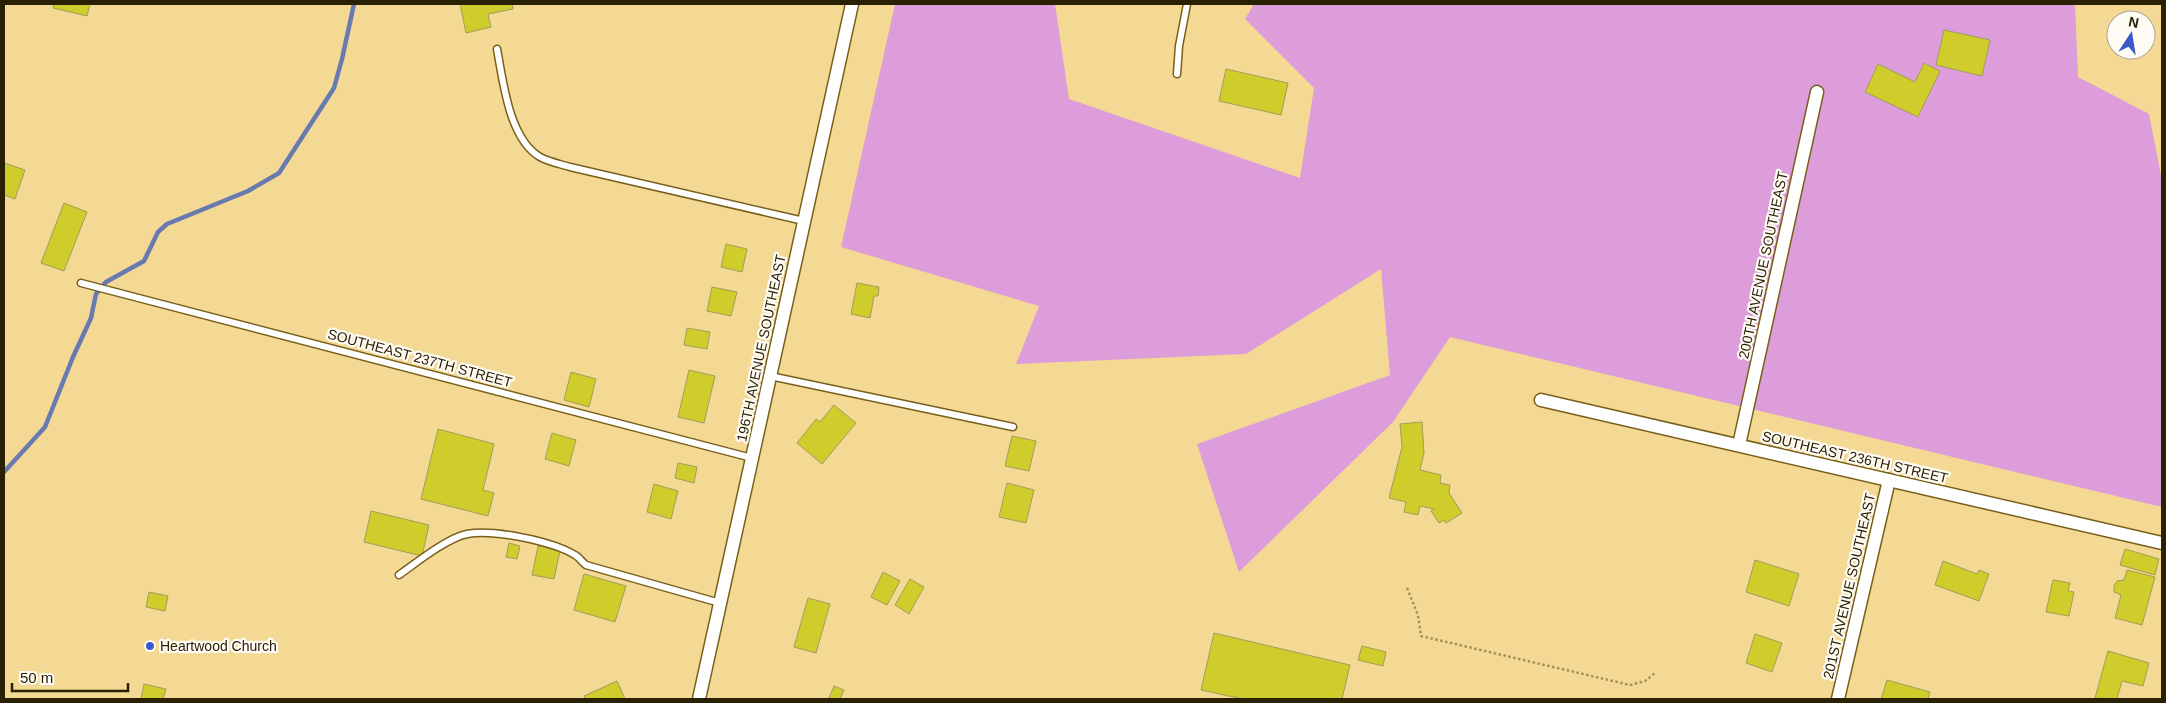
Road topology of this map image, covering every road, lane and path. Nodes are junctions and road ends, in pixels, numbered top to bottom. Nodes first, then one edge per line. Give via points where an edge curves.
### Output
1 (852, 4) edge
2 (1187, 4) edge
3 (497, 49) dead end
4 (1177, 74) dead end
5 (1817, 92) dead end
6 (804, 221) junction
7 (81, 283) dead end
8 (770, 376) junction
9 (1541, 400) dead end
10 (1013, 427) dead end
11 (1739, 445) junction
12 (752, 458) junction
13 (1889, 480) junction
14 (2162, 543) edge
15 (399, 575) dead end
16 (1407, 588) dead end
17 (720, 603) junction
18 (1655, 672) dead end
19 (699, 699) edge
20 (1838, 699) edge

1 - 6 street, 196TH AVENUE SOUTHEAST
2 - 4 lane via 1178,46
3 - 6 lane via 509,111 522,138 539,157
5 - 11 street, 200TH AVENUE SOUTHEAST
6 - 8 street, 196TH AVENUE SOUTHEAST
7 - 12 lane, SOUTHEAST 237TH STREET
8 - 10 lane
8 - 12 street, 196TH AVENUE SOUTHEAST
9 - 11 street, SOUTHEAST 236TH STREET
11 - 13 street, SOUTHEAST 236TH STREET
12 - 17 street, 196TH AVENUE SOUTHEAST
13 - 14 street, SOUTHEAST 236TH STREET
13 - 20 street, 201ST AVENUE SOUTHEAST
15 - 17 lane via 443,545 467,534 506,534 562,548 586,565
16 - 18 path via 1418,616 1421,636 1630,685 1645,681
17 - 19 street, 196TH AVENUE SOUTHEAST

